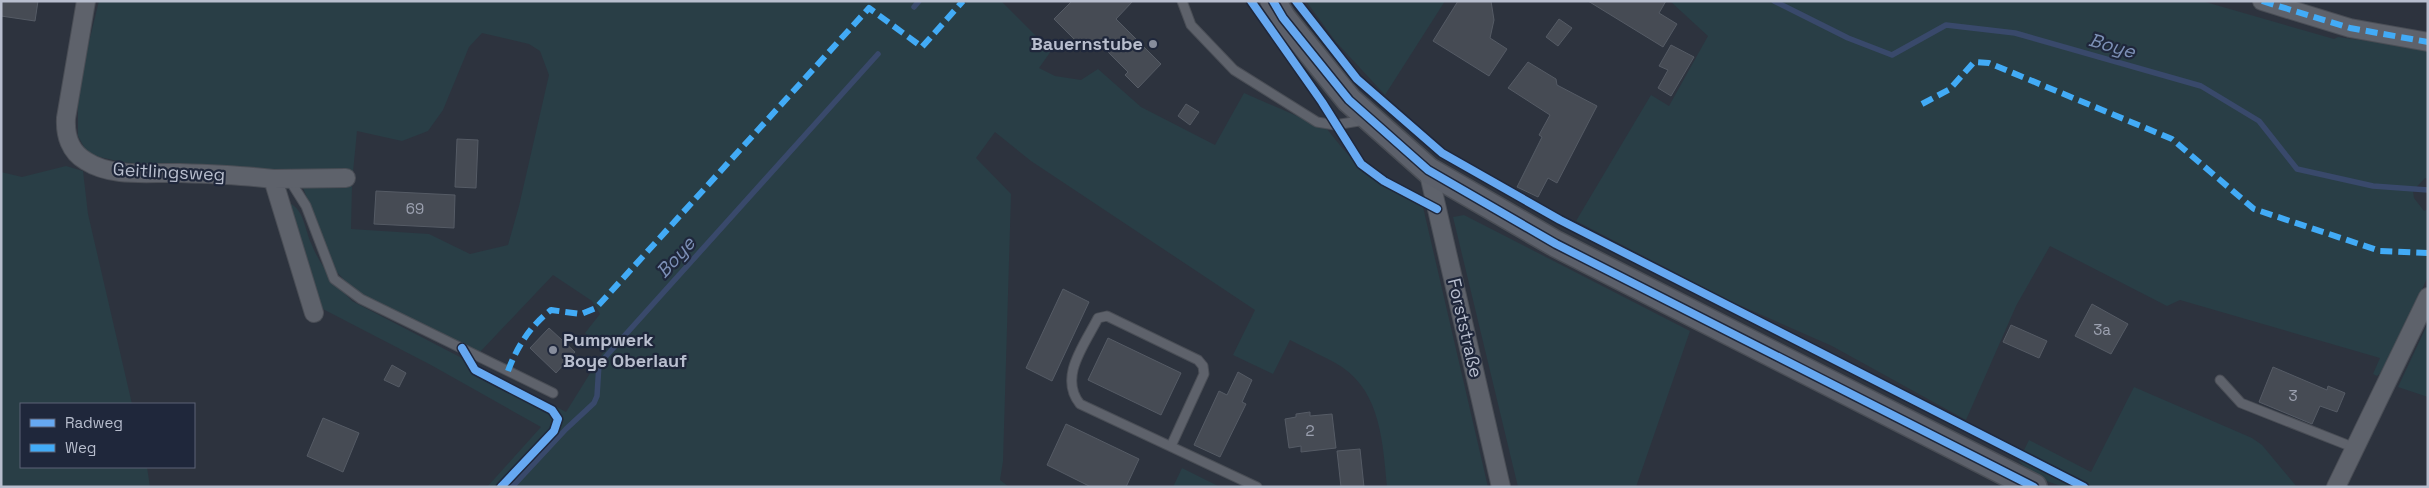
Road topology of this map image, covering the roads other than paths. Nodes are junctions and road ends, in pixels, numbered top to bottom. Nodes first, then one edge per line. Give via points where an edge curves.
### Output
1 (86, 1) edge
2 (1182, 1) edge
3 (1273, 1) edge
4 (2262, 1) edge
5 (2428, 42) edge
6 (1370, 119) junction
7 (1428, 170) junction
8 (346, 178) dead end
9 (281, 179) junction
10 (2428, 297) edge
11 (314, 312) dead end
12 (2220, 380) dead end
13 (553, 393) dead end
14 (1170, 446) junction
15 (2355, 448) junction
16 (1257, 487) edge
17 (1501, 487) edge
18 (2034, 487) edge
19 (2336, 487) edge

1 - 9 street, Geitlingsweg via 66,118 70,145 84,160 111,171
2 - 6 lane via 1192,24 1234,70 1317,122 1335,125
3 - 6 main road via 1349,100
4 - 5 street via 2350,28
6 - 7 main road
7 - 17 street, Forststraße
7 - 18 main road via 1556,244
8 - 9 street, Geitlingsweg
9 - 11 street
9 - 13 lane via 306,206 334,279 361,299
10 - 15 street
12 - 15 lane via 2242,403
14 - 14 lane via 1204,374 1203,366 1198,360 1107,316 1098,318 1072,371 1070,385 1073,394 1080,404
14 - 16 lane
15 - 19 street

